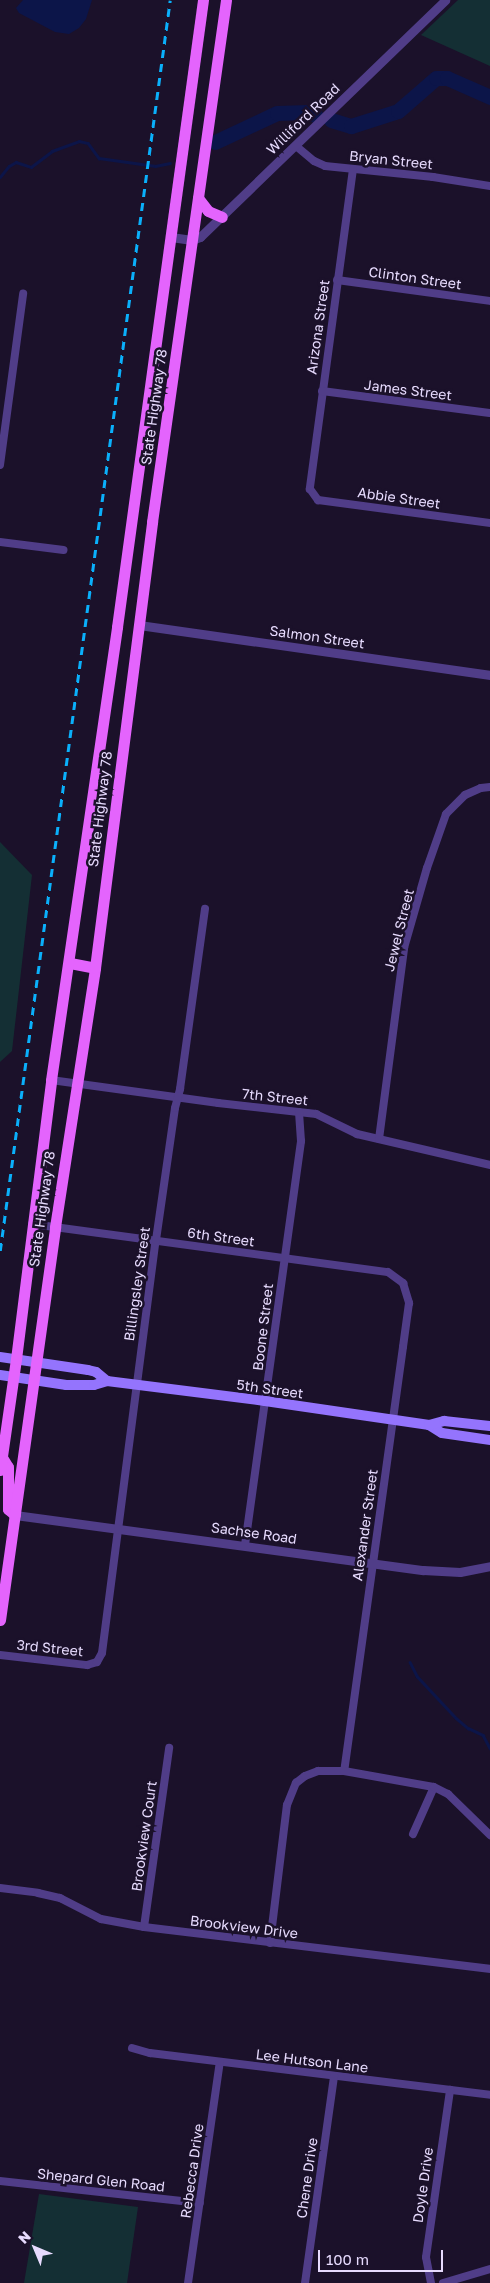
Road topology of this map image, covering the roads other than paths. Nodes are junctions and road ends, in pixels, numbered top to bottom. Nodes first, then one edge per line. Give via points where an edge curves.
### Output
1 (203, 0) edge
2 (226, 0) edge
3 (446, 0) edge
4 (296, 146) junction
5 (353, 169) junction
6 (490, 186) edge
7 (198, 198) junction
8 (222, 217) junction
9 (171, 237) junction
10 (192, 240) junction
11 (337, 280) junction
12 (23, 294) dead end
13 (490, 301) edge
14 (322, 391) junction
15 (490, 413) edge
16 (0, 465) edge
17 (310, 489) joint
18 (490, 523) edge
19 (0, 542) edge
20 (63, 550) dead end
21 (139, 625) junction
22 (490, 675) edge
23 (490, 787) edge
24 (205, 909) dead end
25 (70, 963) junction
26 (95, 968) junction
27 (51, 1080) junction
28 (76, 1083) junction
29 (178, 1097) junction
30 (299, 1112) junction
31 (378, 1139) junction
32 (490, 1165) edge
33 (32, 1224) junction
34 (55, 1227) junction
35 (156, 1240) junction
36 (285, 1259) junction
37 (403, 1284) joint
38 (0, 1357) edge
39 (16, 1359) junction
40 (36, 1362) junction
41 (0, 1375) edge
42 (14, 1377) junction
43 (33, 1380) junction
44 (107, 1381) junction
45 (136, 1385) junction
46 (265, 1402) junction
47 (393, 1420) junction
48 (430, 1425) junction
49 (490, 1426) edge
50 (490, 1440) edge
51 (2, 1458) junction
52 (0, 1470) edge
53 (15, 1515) junction
54 (116, 1529) junction
55 (245, 1545) junction
56 (372, 1564) junction
57 (490, 1566) edge
58 (0, 1620) edge
59 (0, 1654) edge
60 (97, 1662) joint
61 (170, 1748) dead end
62 (344, 1771) junction
63 (434, 1787) junction
64 (413, 1834) dead end
65 (490, 1835) edge
66 (0, 1888) edge
67 (144, 1927) junction
68 (270, 1944) junction
69 (490, 1969) edge
70 (132, 2048) dead end
71 (220, 2062) junction
72 (334, 2076) junction
73 (450, 2090) junction
74 (490, 2095) edge
75 (0, 2182) edge
76 (200, 2203) junction
77 (490, 2268) edge
78 (188, 2283) edge
79 (305, 2283) edge
80 (431, 2283) edge
81 (443, 2283) edge

1 - 9 main road, State Highway 78
2 - 7 main road, State Highway 78
3 - 4 street, Williford Road
4 - 5 street, Bryan Street via 325,166
4 - 8 street, Williford Road
5 - 6 street, Bryan Street
5 - 11 street, Arizona Street
7 - 8 main road via 208,210
7 - 10 main road, State Highway 78
8 - 10 street, Williford Road
9 - 10 street
9 - 25 main road, State Highway 78
10 - 21 main road, State Highway 78
11 - 13 street, Clinton Street
11 - 14 street, Arizona Street
12 - 16 street
14 - 15 street, James Street
14 - 17 street, Arizona Street
17 - 18 street, Abbie Street via 318,500
19 - 20 street
21 - 22 street, Salmon Street
21 - 26 main road, State Highway 78
23 - 31 street, Jewel Street via 465,795 446,814 428,868 404,948
24 - 29 street, Billingsley Street
25 - 26 main road
25 - 27 main road, State Highway 78
26 - 28 main road, State Highway 78
27 - 28 street, 7th Street
27 - 33 main road, State Highway 78
28 - 29 street, 7th Street
28 - 34 main road, State Highway 78
29 - 30 street, 7th Street
29 - 35 street, Billingsley Street
30 - 31 street, 7th Street via 316,1114 356,1134
30 - 36 street, Boone Street via 301,1141
31 - 32 street, 7th Street
33 - 34 street, 6th Street
33 - 39 main road, State Highway 78
34 - 35 street, 6th Street
34 - 40 main road, State Highway 78
35 - 36 street, 6th Street
35 - 45 street, Billingsley Street
36 - 37 street, 6th Street via 388,1272
36 - 46 street, Boone Street
37 - 47 street, Alexander Street via 408,1303
38 - 39 main road, 5th Street
39 - 40 main road, 5th Street
39 - 42 main road, State Highway 78
40 - 43 main road, State Highway 78
40 - 44 main road, 5th Street via 96,1372
41 - 42 main road, 5th Street
42 - 43 main road, 5th Street
42 - 51 main road, State Highway 78
43 - 44 main road, 5th Street via 94,1385
43 - 53 main road, State Highway 78
44 - 45 main road, 5th Street
45 - 46 main road, 5th Street
45 - 54 street, Billingsley Street
46 - 47 main road, 5th Street
46 - 55 street, Boone Street
47 - 48 main road, 5th Street
47 - 56 street, Alexander Street
48 - 49 main road, 5th Street via 444,1421
48 - 50 main road, 5th Street via 442,1433
51 - 52 main road, State Highway 78
51 - 53 main road via 8,1467 8,1508
53 - 54 street, Sachse Road
53 - 58 main road, State Highway 78
54 - 55 street, Sachse Road
54 - 60 street, Billingsley Street via 102,1653
55 - 56 street, Sachse Road
56 - 57 street, Sachse Road via 460,1572
56 - 62 street, Alexander Street
59 - 60 street, 3rd Street via 87,1665
61 - 67 street, Brookview Court
62 - 63 street
62 - 68 street via 318,1771 305,1776 292,1790 287,1805
63 - 64 street
63 - 65 street via 448,1794
66 - 67 street, Brookview Drive via 38,1892 60,1898 101,1919
67 - 68 street, Brookview Drive
68 - 69 street, Brookview Drive
70 - 71 street, Lee Hutson Lane
71 - 72 street, Lee Hutson Lane
71 - 76 street, Rebecca Drive
72 - 73 street, Lee Hutson Lane
72 - 79 street, Chene Drive
73 - 74 street, Lee Hutson Lane
73 - 80 street, Doyle Drive via 426,2257
75 - 76 street, Shepard Glen Road
76 - 78 street, Rebecca Drive
77 - 81 street

